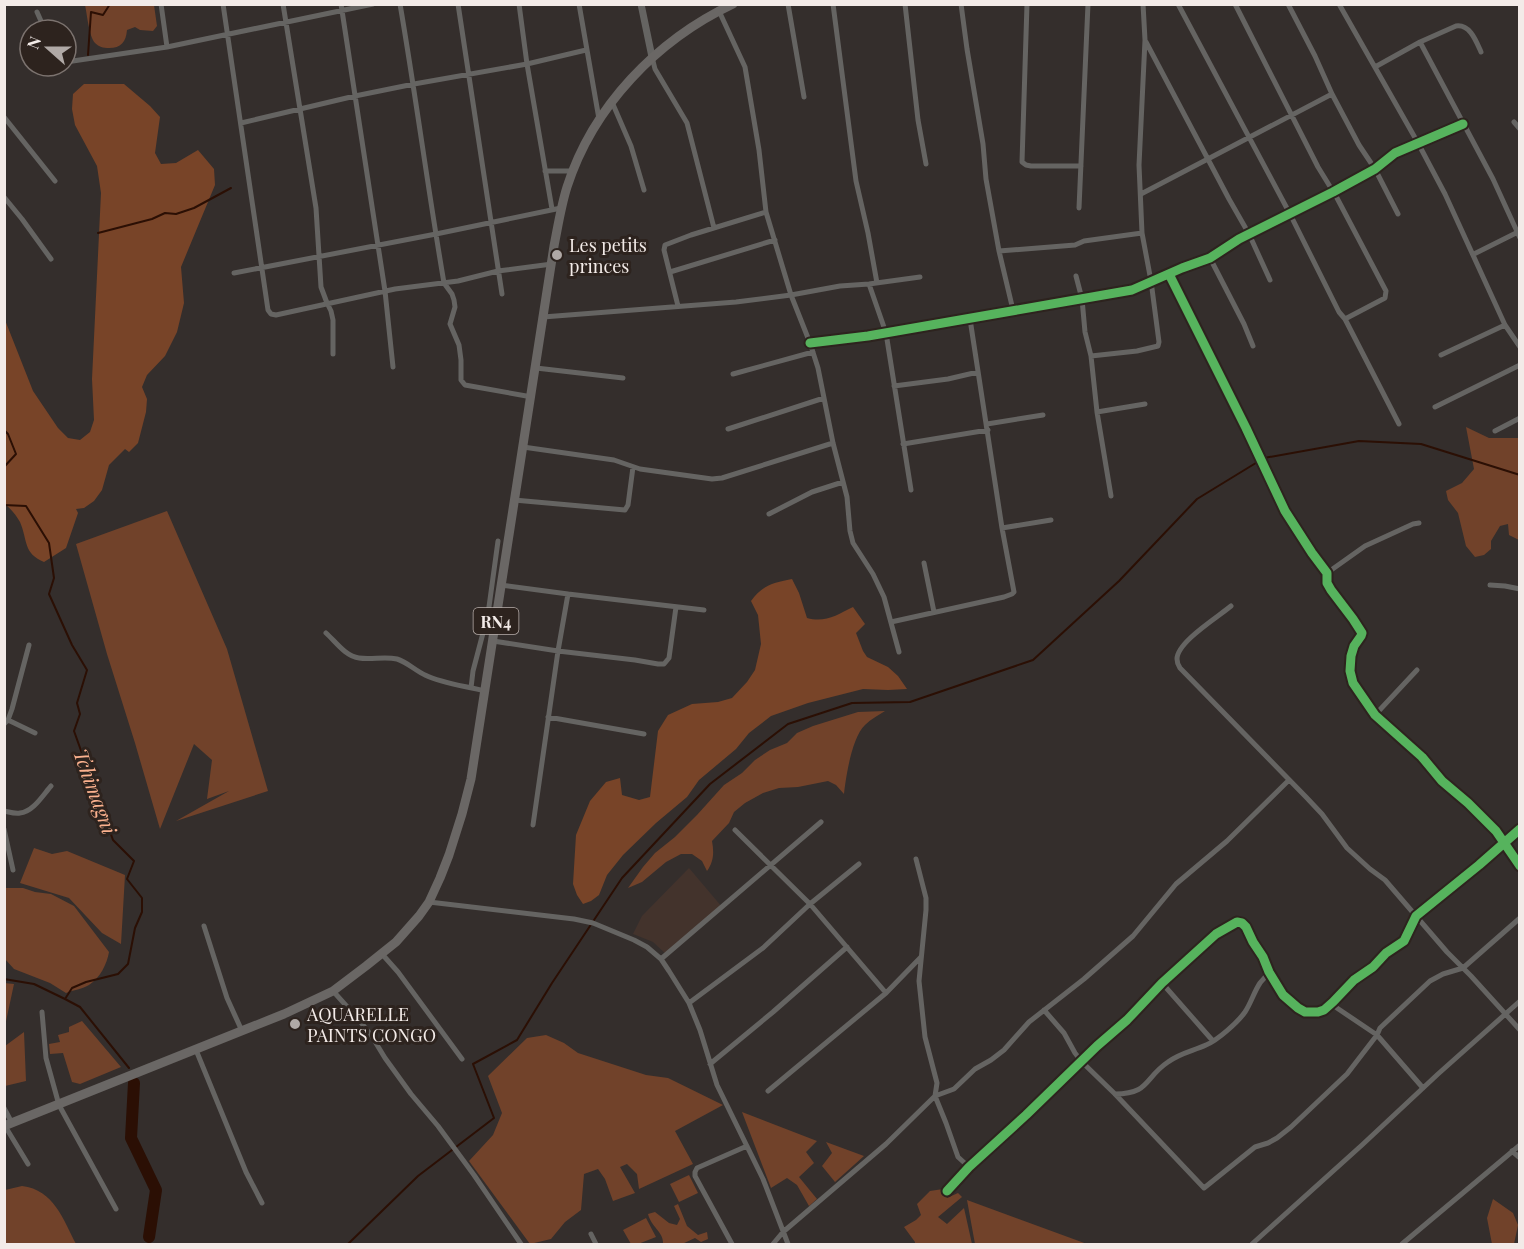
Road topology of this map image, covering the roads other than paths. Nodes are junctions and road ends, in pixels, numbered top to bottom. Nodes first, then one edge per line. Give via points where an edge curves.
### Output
1 (161, 4) edge
2 (223, 4) edge
3 (283, 4) edge
4 (373, 4) edge
5 (400, 4) edge
6 (458, 4) edge
7 (519, 4) edge
8 (579, 4) edge
9 (641, 4) edge
10 (733, 4) edge
11 (788, 4) edge
12 (833, 4) edge
13 (905, 4) edge
14 (962, 4) edge
15 (1027, 4) edge
16 (1088, 4) edge
17 (1143, 4) edge
18 (1178, 4) edge
19 (1235, 4) edge
20 (1288, 4) edge
21 (1339, 4) edge
22 (341, 8) edge
23 (718, 11) junction
24 (37, 12) dead end
25 (40, 18) edge
26 (286, 22) junction
27 (227, 34) junction
28 (1145, 40) junction
29 (1420, 42) junction
30 (167, 47) junction
31 (586, 50) junction
32 (1481, 52) dead end
33 (652, 57) junction
34 (78, 60) edge
35 (527, 64) junction
36 (1374, 67) junction
37 (468, 74) junction
38 (414, 84) junction
39 (1332, 94) junction
40 (356, 96) junction
41 (804, 97) dead end
42 (612, 102) junction
43 (300, 110) junction
44 (1292, 114) junction
45 (4, 117) edge
46 (599, 120) junction
47 (1514, 122) dead end
48 (241, 123) junction
49 (1463, 124) junction
50 (1520, 129) edge
51 (1249, 136) junction
52 (1419, 143) junction
53 (1208, 159) junction
54 (926, 164) dead end
55 (1081, 166) junction
56 (1375, 169) junction
57 (545, 171) junction
58 (573, 171) junction
59 (55, 181) dead end
60 (644, 190) dead end
61 (1333, 192) junction
62 (1141, 194) junction
63 (4, 197) edge
64 (557, 208) junction
65 (1079, 208) dead end
66 (766, 212) junction
67 (1290, 214) junction
68 (1398, 214) dead end
69 (490, 222) junction
70 (714, 228) junction
71 (1142, 233) junction
72 (436, 234) junction
73 (1249, 234) junction
74 (1519, 234) edge
75 (775, 240) junction
76 (377, 245) junction
77 (999, 251) junction
78 (1474, 254) junction
79 (320, 256) junction
80 (1210, 258) junction
81 (51, 259) dead end
82 (552, 264) junction
83 (262, 268) junction
84 (498, 271) junction
85 (670, 272) junction
86 (234, 273) dead end
87 (1169, 274) junction
88 (1076, 276) dead end
89 (920, 277) dead end
90 (1270, 280) dead end
91 (1151, 281) junction
92 (444, 283) junction
93 (877, 283) junction
94 (869, 284) junction
95 (385, 291) junction
96 (502, 294) dead end
97 (791, 295) junction
98 (1082, 299) junction
99 (327, 303) junction
100 (678, 306) junction
101 (1013, 310) junction
102 (543, 317) junction
103 (970, 319) junction
104 (1345, 319) junction
105 (1506, 325) junction
106 (886, 333) junction
107 (810, 343) junction
108 (1253, 346) dead end
109 (1520, 347) edge
110 (813, 352) junction
111 (333, 354) dead end
112 (1441, 355) dead end
113 (1091, 356) junction
114 (1520, 365) edge
115 (393, 367) dead end
116 (536, 368) junction
117 (978, 372) junction
118 (734, 374) dead end
119 (623, 378) dead end
120 (894, 386) junction
121 (532, 397) junction
122 (824, 398) junction
123 (1145, 404) dead end
124 (1435, 407) dead end
125 (1097, 412) junction
126 (1042, 415) dead end
127 (1520, 418) edge
128 (1399, 424) dead end
129 (987, 427) junction
130 (728, 429) dead end
131 (1495, 431) dead end
132 (833, 443) junction
133 (903, 444) junction
134 (523, 447) junction
135 (633, 467) junction
136 (843, 482) junction
137 (911, 490) dead end
138 (1111, 496) dead end
139 (514, 500) junction
140 (769, 514) dead end
141 (1051, 520) dead end
142 (1419, 523) dead end
143 (1002, 528) junction
144 (498, 541) dead end
145 (924, 563) dead end
146 (1327, 573) junction
147 (501, 585) junction
148 (1490, 585) dead end
149 (1520, 589) edge
150 (568, 594) junction
151 (1231, 606) dead end
152 (676, 607) junction
153 (704, 610) dead end
154 (934, 612) junction
155 (891, 622) junction
156 (326, 633) dead end
157 (492, 640) junction
158 (29, 645) dead end
159 (558, 651) junction
160 (899, 652) dead end
161 (1417, 670) dead end
162 (471, 688) junction
163 (485, 691) junction
164 (1375, 715) junction
165 (548, 717) junction
166 (6, 722) edge
167 (35, 734) dead end
168 (644, 734) dead end
169 (1289, 780) junction
170 (51, 786) dead end
171 (4, 811) edge
172 (821, 822) dead end
173 (533, 825) dead end
174 (4, 829) edge
175 (1520, 829) edge
176 (735, 830) dead end
177 (1504, 842) junction
178 (916, 859) dead end
179 (859, 864) dead end
180 (771, 865) junction
181 (1520, 866) edge
182 (13, 870) dead end
183 (429, 902) junction
184 (810, 904) junction
185 (1416, 916) junction
186 (1520, 918) edge
187 (204, 926) dead end
188 (847, 947) junction
189 (382, 954) junction
190 (921, 957) junction
191 (661, 959) junction
192 (1463, 968) junction
193 (1269, 972) junction
194 (1162, 983) junction
195 (333, 991) junction
196 (886, 993) junction
197 (1520, 1001) edge
198 (689, 1003) junction
199 (1331, 1004) junction
200 (1044, 1010) junction
201 (42, 1012) dead end
202 (1506, 1015) junction
203 (1520, 1030) edge
204 (242, 1031) junction
205 (1377, 1035) junction
206 (1212, 1041) junction
207 (196, 1050) junction
208 (462, 1059) dead end
209 (1082, 1062) junction
210 (710, 1064) junction
211 (1423, 1088) junction
212 (768, 1091) dead end
213 (1115, 1094) junction
214 (935, 1096) junction
215 (59, 1105) junction
216 (4, 1108) edge
217 (7, 1125) edge
218 (1520, 1145) edge
219 (747, 1146) junction
220 (1512, 1151) junction
221 (1520, 1158) edge
222 (28, 1164) dead end
223 (969, 1167) junction
224 (947, 1191) dead end
225 (262, 1203) dead end
226 (116, 1209) dead end
227 (783, 1232) junction
228 (591, 1233) dead end
229 (521, 1245) edge
230 (596, 1245) edge
231 (732, 1245) edge
232 (773, 1245) edge
233 (788, 1245) edge
234 (1252, 1245) edge
235 (1402, 1245) edge

1 - 30 street
2 - 27 street
3 - 26 street
4 - 22 street
5 - 38 street
6 - 37 street
7 - 35 street
8 - 31 street
9 - 33 street
10 - 23 highway, RN4
11 - 41 street
12 - 93 street via 856,181
13 - 54 street
14 - 77 street
15 - 55 street via 1022,162 1031,166
16 - 55 street
17 - 28 street
18 - 51 street
19 - 44 street
20 - 39 street
21 - 36 street
22 - 26 street
22 - 40 street
23 - 33 highway, RN4
23 - 66 street via 745,67
24 - 25 street
26 - 27 street
26 - 43 street
27 - 30 street
27 - 48 street
28 - 53 street
28 - 62 street
29 - 32 street via 1462,25 1468,28
29 - 36 street
29 - 49 street
30 - 34 street
31 - 35 street
31 - 46 street
33 - 42 highway, RN4
33 - 70 street via 687,123
35 - 37 street
35 - 57 street
36 - 52 street
37 - 38 street
37 - 69 street
38 - 40 street
38 - 72 street
39 - 44 street
39 - 56 street
40 - 43 street
40 - 76 street
42 - 46 highway, RN4
42 - 60 street
43 - 48 street
43 - 79 street
44 - 51 street
44 - 61 street
45 - 59 street
46 - 58 highway, RN4
47 - 50 street
48 - 83 street
49 - 52 street
49 - 74 street
51 - 53 street
51 - 67 street
52 - 56 street via 1395,153
52 - 78 street
53 - 62 street
53 - 73 street
55 - 65 street
56 - 61 street
56 - 68 street
57 - 58 street
57 - 64 street
58 - 64 highway, RN4
61 - 67 street
61 - 104 street via 1387,294
62 - 71 street
63 - 81 street
64 - 69 street
64 - 82 highway, RN4
66 - 70 street
66 - 75 street
67 - 73 street
67 - 104 street
69 - 72 street
69 - 84 street
70 - 85 street via 665,245
71 - 77 street via 1075,245
71 - 91 street
72 - 76 street
72 - 92 street
73 - 80 street
73 - 90 street
74 - 78 street
75 - 85 street
75 - 97 street
76 - 79 street
76 - 95 street
77 - 101 street
78 - 105 street
79 - 83 street
79 - 99 street via 321,287
80 - 87 street
80 - 108 street
82 - 84 street
82 - 102 highway, RN4
83 - 86 street
83 - 99 street via 268,310 272,314
84 - 92 street
84 - 96 street
85 - 100 street
87 - 91 street
87 - 146 street via 1285,512
88 - 98 street
89 - 93 street
91 - 98 street via 1132,290
91 - 113 street via 1158,346
92 - 95 street
92 - 121 street via 454,300 450,324 460,352 462,383
93 - 94 street
94 - 97 street
94 - 106 street
95 - 99 street
95 - 115 street
97 - 100 street
97 - 107 street
98 - 101 street
98 - 113 street
99 - 111 street via 333,320
100 - 102 street
101 - 103 street
102 - 116 highway, RN4
103 - 106 street
103 - 117 street
104 - 128 street
105 - 109 street
105 - 112 street
106 - 107 street
106 - 120 street
107 - 110 street
110 - 118 street
110 - 122 street
113 - 125 street
114 - 124 street
116 - 119 street
116 - 121 highway, RN4
117 - 120 street
117 - 129 street
120 - 133 street
121 - 134 highway, RN4
122 - 130 street
122 - 132 street
123 - 125 street
125 - 138 street
126 - 129 street
127 - 131 street
129 - 133 street
129 - 143 street
132 - 135 street via 722,478
132 - 136 street
133 - 137 street
134 - 135 street via 620,461
134 - 139 highway, RN4
135 - 139 street via 625,510
136 - 140 street via 812,492
136 - 155 street via 853,543 880,589
139 - 147 highway, RN4
141 - 143 street
142 - 146 street via 1365,546
143 - 154 street via 1014,592
144 - 162 street via 489,614
145 - 154 street
146 - 164 street via 1331,590 1362,633 1354,646 1350,671 1353,683
147 - 150 street
147 - 157 highway, RN4
148 - 149 street
150 - 152 street
150 - 159 street
151 - 169 street via 1190,638 1178,653 1177,663
152 - 153 street
152 - 159 street via 669,658 664,664
154 - 155 street
155 - 160 street
156 - 162 street via 357,658 397,659 426,676
157 - 159 street
157 - 163 highway, RN4
158 - 166 street
159 - 165 street
161 - 164 street
162 - 163 street
163 - 183 highway, RN4 via 462,814
164 - 177 street via 1422,757
165 - 168 street
165 - 173 street
166 - 167 street
169 - 185 street via 1322,814 1347,848 1384,880
169 - 200 street via 1176,884 1133,936
170 - 171 street via 25,812
172 - 180 street
174 - 182 street
175 - 177 street
176 - 180 street
177 - 181 street
177 - 185 street
178 - 190 street via 926,898
179 - 184 street
180 - 184 street
180 - 191 street
183 - 189 highway, RN4 via 410,928
183 - 191 street via 593,923 634,940
184 - 188 street
184 - 198 street via 763,948
185 - 192 street
185 - 199 street via 1404,940
186 - 192 street
187 - 204 street
188 - 196 street
188 - 210 street
189 - 195 highway, RN4
189 - 208 street
190 - 196 street
190 - 214 street via 923,1020 937,1083
191 - 198 street
192 - 202 street
192 - 205 street via 1430,981
193 - 194 street via 1246,927 1237,922 1216,934
193 - 199 street via 1283,995 1305,1012 1318,1012
193 - 206 street via 1243,1014
194 - 206 street
194 - 209 street
195 - 204 highway, RN4
195 - 229 street via 371,1035
196 - 212 street
197 - 202 street
198 - 210 street
199 - 205 street
200 - 209 street
200 - 214 street via 1004,1050 954,1089
201 - 215 street via 46,1058
202 - 203 street
202 - 211 street
204 - 207 highway, RN4
205 - 211 street
205 - 213 street via 1347,1074 1291,1127 1255,1147 1204,1188
206 - 213 street via 1174,1057 1137,1091
207 - 215 highway, RN4
207 - 225 street
209 - 213 street
209 - 223 street
210 - 219 street
211 - 234 street
214 - 223 street via 958,1157
214 - 227 street via 886,1144
215 - 217 highway, RN4
215 - 226 street
216 - 217 street
217 - 222 street
218 - 220 street
219 - 227 street
219 - 231 street via 695,1172
220 - 221 street
220 - 235 street
223 - 224 street
227 - 232 street
227 - 233 street
228 - 230 street

